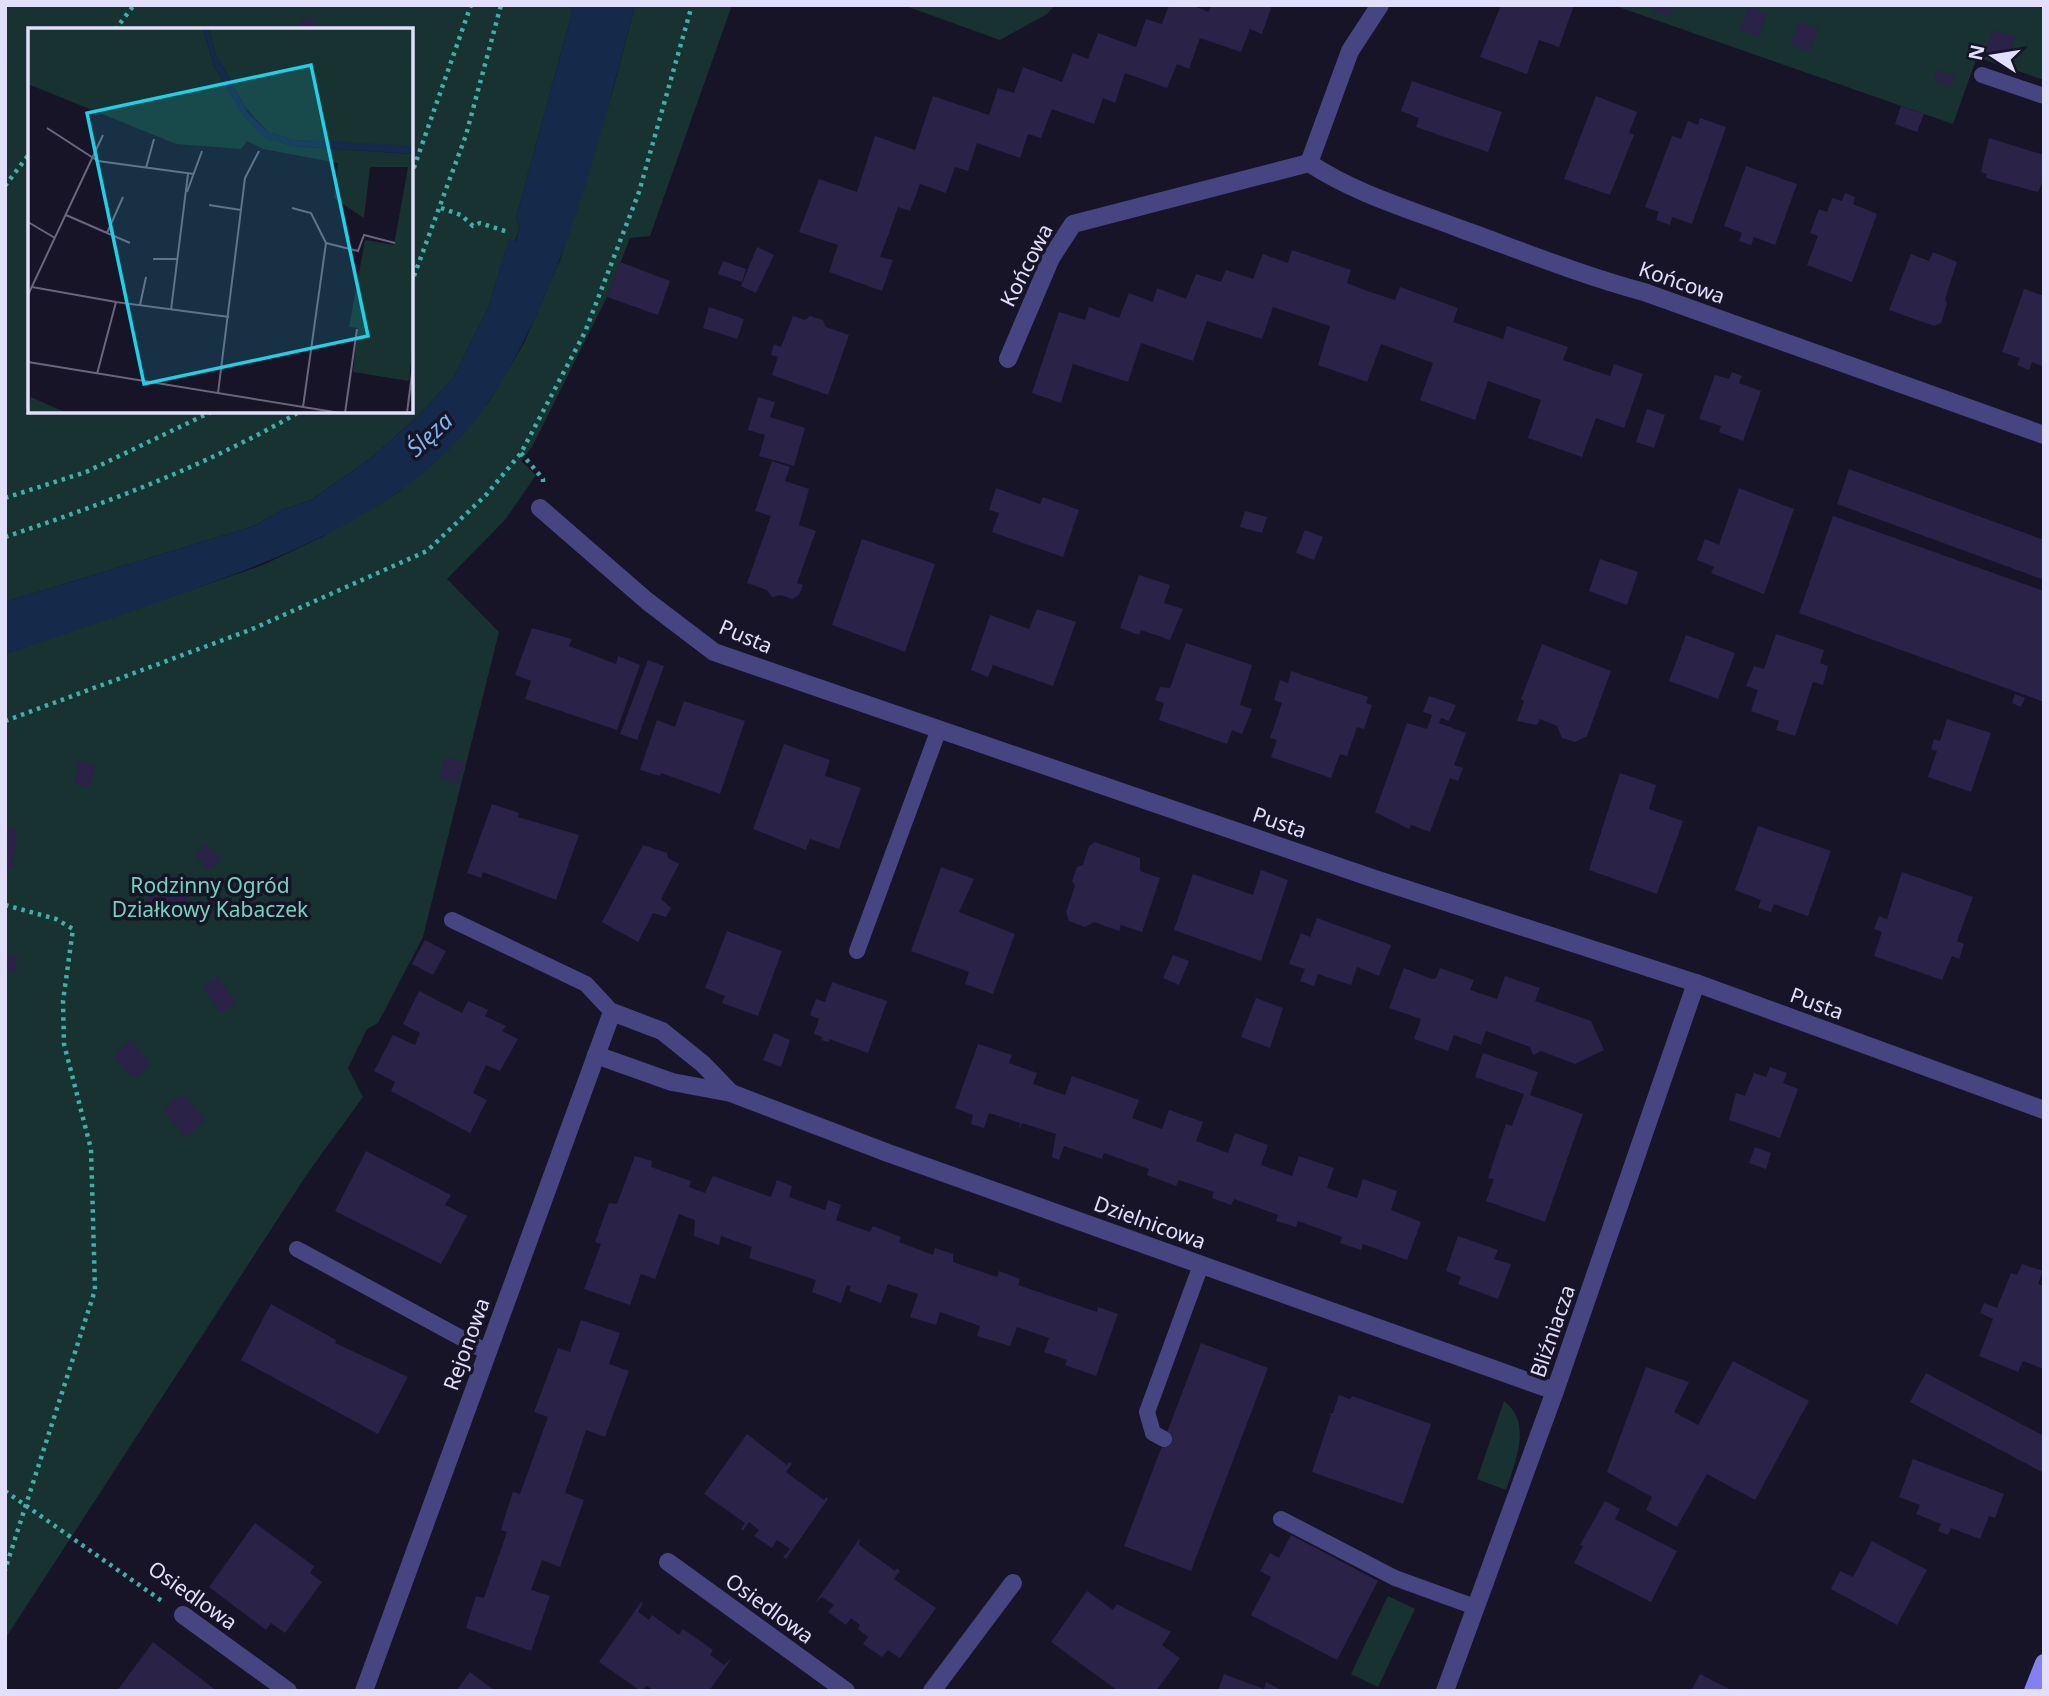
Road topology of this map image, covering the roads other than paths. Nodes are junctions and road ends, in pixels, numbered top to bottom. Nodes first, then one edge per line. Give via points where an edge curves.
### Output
1 (1380, 5) edge
2 (1982, 75) dead end
3 (2044, 96) edge
4 (1309, 163) junction
5 (1008, 359) dead end
6 (2044, 435) edge
7 (540, 508) dead end
8 (939, 729) junction
9 (452, 920) dead end
10 (856, 951) dead end
11 (1696, 983) junction
12 (612, 1012) junction
13 (596, 1055) junction
14 (730, 1093) junction
15 (2044, 1110) edge
16 (297, 1249) dead end
17 (1201, 1265) junction
18 (487, 1352) junction
19 (1555, 1391) junction
20 (1164, 1440) dead end
21 (1281, 1518) dead end
22 (668, 1562) dead end
23 (1013, 1583) dead end
24 (1475, 1607) junction
25 (183, 1615) road end
26 (2044, 1663) edge
27 (288, 1691) edge
28 (364, 1691) edge
29 (846, 1691) edge
30 (932, 1691) edge
31 (1445, 1691) edge
32 (2033, 1691) edge

1 - 4 street via 1350,51
2 - 3 lane
4 - 5 street, Końcowa via 1073,224 1051,258
4 - 6 street, Końcowa via 1343,185 1505,245
7 - 8 street, Pusta via 714,652
8 - 10 lane
8 - 11 street, Pusta via 1375,879
9 - 12 lane via 586,984
11 - 15 street, Pusta
11 - 19 street, Bliźniacza
12 - 13 street, Rejonowa
12 - 14 street, Dzielnicowa via 662,1031
13 - 14 street, Dzielnicowa via 673,1082
13 - 18 street, Rejonowa
14 - 17 street, Dzielnicowa
16 - 18 lane
17 - 19 street, Dzielnicowa
17 - 20 lane via 1150,1399 1149,1423 1153,1433
18 - 28 street, Rejonowa
19 - 24 street, Bliźniacza
21 - 24 lane via 1395,1578
22 - 29 street, Osiedlowa
23 - 30 street
24 - 31 street, Bliźniacza
25 - 27 street, Osiedlowa
26 - 32 street

